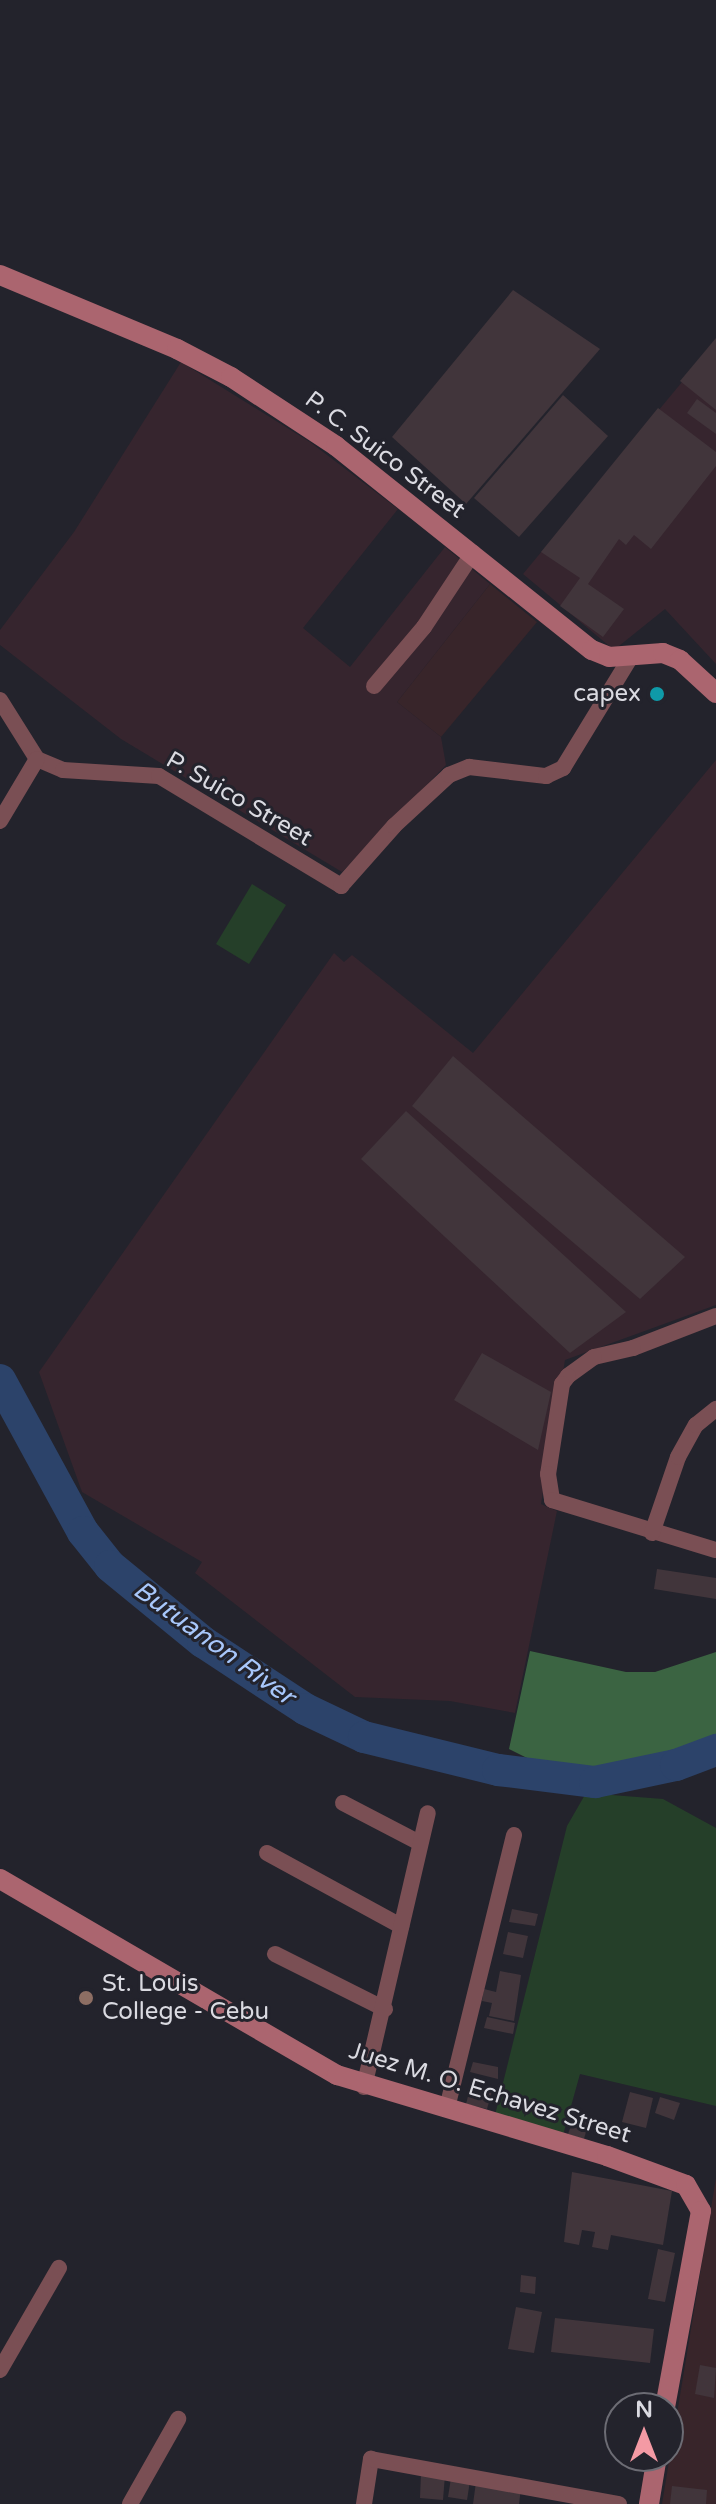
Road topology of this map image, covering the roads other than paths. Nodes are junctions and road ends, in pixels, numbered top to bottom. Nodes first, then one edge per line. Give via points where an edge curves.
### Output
1 (0, 275) edge
2 (473, 553) junction
3 (632, 655) junction
4 (374, 686) dead end
5 (716, 693) edge
6 (0, 700) edge
7 (37, 759) junction
8 (0, 821) edge
9 (716, 1316) edge
10 (716, 1409) edge
11 (652, 1533) junction
12 (716, 1550) edge
13 (343, 1803) dead end
14 (428, 1813) dead end
15 (514, 1835) dead end
16 (418, 1842) junction
17 (267, 1853) dead end
18 (0, 1879) edge
19 (401, 1926) junction
20 (275, 1954) dead end
21 (385, 2009) junction
22 (364, 2087) junction
23 (447, 2108) junction
24 (59, 2268) dead end
25 (0, 2370) edge
26 (668, 2392) edge
27 (178, 2419) dead end
28 (654, 2472) edge
29 (130, 2504) edge
30 (364, 2504) edge
31 (619, 2504) edge
32 (649, 2504) edge

1 - 2 street, P. C. Suico Street via 231,377 336,446
2 - 3 street, P. C. Suico Street via 592,650 609,657
2 - 4 street via 424,627
3 - 5 street, P. C. Suico Street via 663,653 680,660
3 - 7 street, P. Suico Street via 563,768 546,776 469,767 449,775 341,886 159,776 63,770
6 - 7 street
7 - 8 street
9 - 11 street via 641,1346 594,1357 562,1384 548,1474 552,1500
10 - 11 street via 696,1425 678,1457
11 - 12 street
13 - 16 street
14 - 16 street
15 - 23 street
16 - 19 street
17 - 19 street
18 - 22 street, Juez M. O. Echavez Street
19 - 21 street
20 - 21 street
21 - 22 street
22 - 23 street, Juez M. O. Echavez Street
23 - 26 street, Juez M. O. Echavez Street via 666,2175 692,2191 701,2211
24 - 25 street
27 - 29 street
28 - 32 street
30 - 31 street via 371,2459

